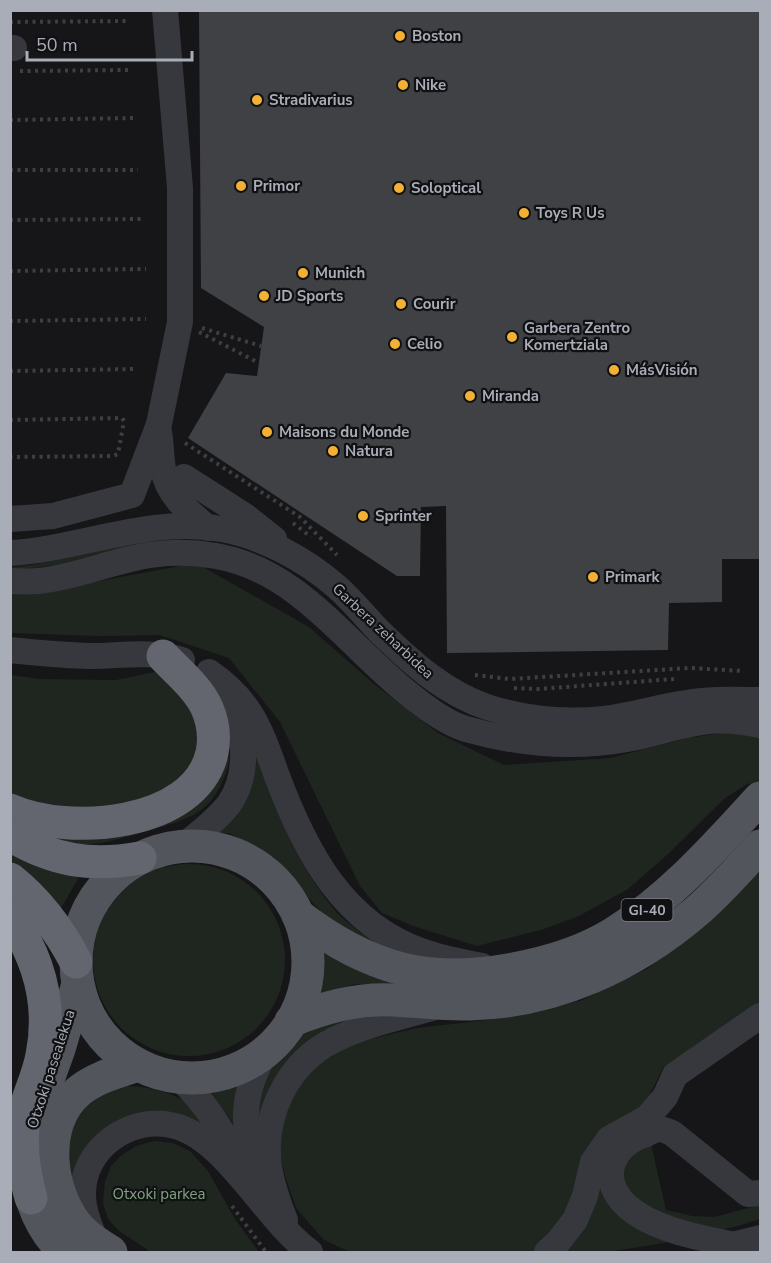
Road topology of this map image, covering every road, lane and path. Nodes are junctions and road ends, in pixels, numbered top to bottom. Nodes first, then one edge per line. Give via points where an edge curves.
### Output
1 (165, 10) edge
2 (130, 21) dead end
3 (10, 22) edge
4 (12, 56) edge
5 (130, 70) dead end
6 (134, 118) dead end
7 (10, 120) edge
8 (10, 170) edge
9 (138, 170) dead end
10 (142, 219) dead end
11 (10, 220) edge
12 (146, 269) dead end
13 (10, 271) edge
14 (146, 319) dead end
15 (10, 321) edge
16 (180, 322) junction
17 (261, 346) dead end
18 (259, 363) dead end
19 (136, 369) dead end
20 (10, 371) edge
21 (10, 420) edge
22 (159, 424) junction
23 (10, 457) edge
24 (184, 477) dead end
25 (10, 519) edge
26 (286, 519) dead end
27 (208, 528) junction
28 (314, 540) dead end
29 (10, 554) edge
30 (340, 558) dead end
31 (310, 566) junction
32 (10, 581) edge
33 (10, 650) edge
34 (163, 656) junction
35 (743, 671) dead end
36 (209, 672) junction
37 (466, 674) dead end
38 (678, 679) dead end
39 (508, 688) dead end
40 (760, 699) edge
41 (760, 725) edge
42 (760, 798) edge
43 (10, 810) edge
44 (10, 835) edge
45 (185, 845) junction
46 (760, 846) edge
47 (140, 858) junction
48 (10, 879) edge
49 (298, 915) junction
50 (10, 916) edge
51 (501, 971) junction
52 (77, 973) junction
53 (448, 1004) junction
54 (760, 1016) edge
55 (291, 1021) junction
56 (267, 1050) junction
57 (138, 1065) junction
58 (178, 1077) junction
59 (760, 1193) edge
60 (255, 1194) junction
61 (31, 1198) junction
62 (228, 1198) dead end
63 (290, 1234) junction
64 (760, 1238) edge
65 (735, 1245) junction
66 (104, 1247) edge
67 (64, 1252) edge
68 (266, 1252) edge
69 (310, 1252) edge
70 (547, 1252) edge
71 (693, 1252) edge

1 - 16 street via 180,188
2 - 3 path
4 - 5 path
6 - 7 path
8 - 9 path
10 - 11 path
12 - 13 path
14 - 15 path
16 - 17 path
16 - 18 path
16 - 22 street
19 - 20 path
21 - 23 path via 124,421 118,454 113,456
22 - 25 street via 132,495 53,516
22 - 27 street via 163,470 171,490
22 - 30 path via 300,517
24 - 31 street
26 - 28 path
27 - 29 street, Garbera zeharbidea via 167,526 133,530
27 - 31 street, Garbera zeharbidea via 250,537
31 - 40 street, Garbera zeharbidea via 338,587 428,675 455,694 489,707 528,717 568,721 605,719 702,701
32 - 41 street via 38,581 155,554 217,556 252,566 287,585 403,690 462,728 540,744 587,745 703,722
33 - 34 street
34 - 36 street
34 - 43 highway via 202,698 212,722 210,761 195,786 164,806 110,821 48,822
35 - 37 path via 690,668 510,679
36 - 45 street via 221,684 237,715 242,768 230,803
36 - 51 street via 238,695 250,711 311,854 340,895 400,942
38 - 39 path
42 - 51 main road, GI-40 via 695,869 612,934 580,951
44 - 47 highway via 72,861
45 - 47 main road, Otxoki pasealekua
45 - 49 main road, Otxoki pasealekua via 217,848 242,857 284,891
46 - 53 main road, GI-40 via 698,911 637,956 604,973 526,998
47 - 52 main road, Otxoki pasealekua via 114,876 93,901 78,941
48 - 52 highway via 54,923
49 - 51 main road, GI-40 via 350,949 405,970 449,974
49 - 55 main road via 308,958 301,1001
50 - 61 highway via 30,948 43,989 45,1011 42,1055 22,1136
52 - 57 main road via 93,1022 119,1052
52 - 61 main road, Otxoki pasealekua via 59,1049 31,1130 27,1164
53 - 55 main road, GI-40 via 365,1001 340,1004
53 - 63 street via 333,1040 292,1075 274,1108 268,1147 276,1195
54 - 70 street via 675,1075 665,1097 647,1118 609,1139 592,1162 575,1220
55 - 56 main road
56 - 58 main road via 225,1073
56 - 63 street via 252,1079 246,1126 252,1156
57 - 58 main road
57 - 66 main road, Otxoki pasealekua via 109,1074 78,1092 65,1107 56,1127 54,1161 59,1193 82,1231
58 - 60 street via 204,1104 223,1132
59 - 65 street via 748,1194 672,1133 659,1129 638,1136 617,1150 610,1168 615,1193 628,1207 650,1222
60 - 63 street
60 - 66 street via 189,1131 162,1123 134,1126 98,1152 84,1179 84,1210
61 - 67 main road, Otxoki pasealekua via 43,1225
62 - 68 path
63 - 69 street
64 - 65 street
65 - 71 street

